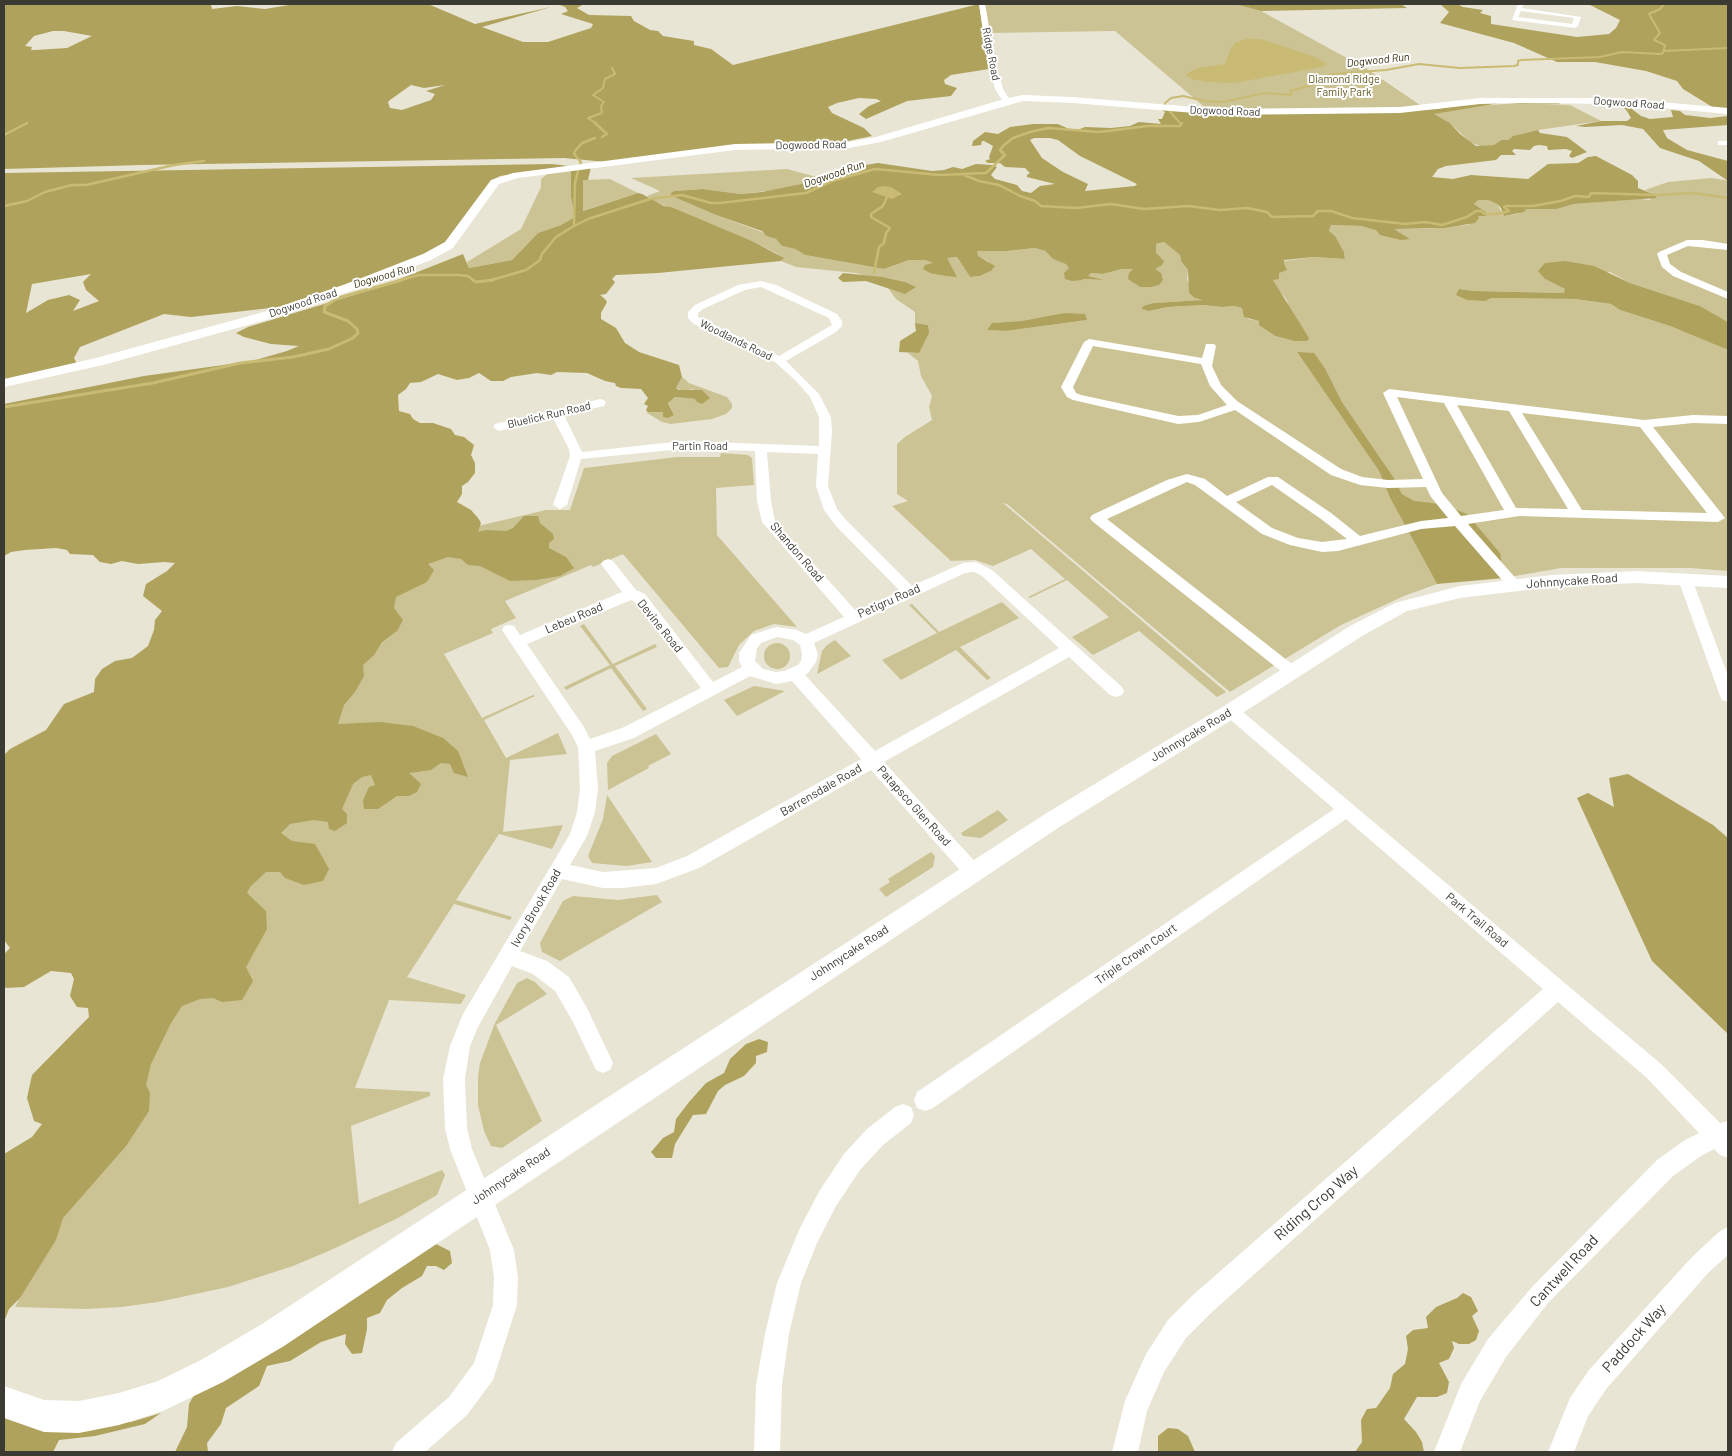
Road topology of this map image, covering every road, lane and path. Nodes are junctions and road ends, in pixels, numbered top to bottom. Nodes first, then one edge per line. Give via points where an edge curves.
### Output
1 (982, 4) edge
2 (1519, 6) edge
3 (1007, 101) junction
4 (1728, 111) edge
5 (1728, 247) edge
6 (1728, 296) edge
7 (1210, 346) dead end
8 (778, 360) junction
9 (1207, 362) junction
10 (4, 383) edge
11 (1449, 401) junction
12 (600, 403) dead end
13 (1236, 406) junction
14 (1512, 408) junction
15 (557, 413) junction
16 (1728, 420) edge
17 (1644, 424) junction
18 (499, 427) dead end
19 (761, 448) junction
20 (824, 450) junction
21 (576, 456) junction
22 (1430, 483) junction
23 (1226, 501) junction
24 (560, 505) dead end
25 (1512, 513) junction
26 (1577, 513) junction
27 (1723, 518) edge
28 (1458, 521) junction
29 (1358, 542) junction
30 (608, 564) dead end
31 (1685, 579) junction
32 (1728, 582) edge
33 (1514, 585) junction
34 (909, 591) junction
35 (631, 594) junction
36 (853, 617) junction
37 (513, 636) joint
38 (805, 640) junction
39 (1070, 649) junction
40 (751, 668) junction
41 (1292, 672) junction
42 (795, 674) junction
43 (710, 688) junction
44 (1116, 691) dead end
45 (1728, 696) edge
46 (1231, 711) junction
47 (586, 747) junction
48 (872, 759) junction
49 (1347, 809) junction
50 (558, 870) junction
51 (973, 872) junction
52 (508, 955) junction
53 (1558, 989) junction
54 (604, 1062) dead end
55 (924, 1100) dead end
56 (903, 1115) dead end
57 (1725, 1137) edge
58 (482, 1196) junction
59 (1728, 1239) edge
60 (4, 1402) edge
61 (405, 1452) edge
62 (767, 1452) edge
63 (1124, 1452) edge
64 (1447, 1452) edge
65 (1561, 1452) edge

1 - 3 street, Ridge Road via 993,71
2 - 2 street via 1514,19 1576,26 1578,18
3 - 4 street, Dogwood Road via 1048,98 1219,112 1389,111 1480,101 1617,101
3 - 10 street, Dogwood Road via 849,145 735,147 507,177 491,186 449,245 428,258 272,314 89,364
5 - 6 street via 1686,243 1662,254 1666,265 1677,274
7 - 9 street
8 - 8 street, Woodlands Road via 832,330 837,321 833,316 761,284 742,287 693,312 693,318 698,322
8 - 20 street, Woodlands Road via 808,387 820,406 825,416
9 - 13 street via 1216,386
9 - 13 street via 1088,342 1067,387 1077,398 1178,420 1199,418
11 - 14 street
11 - 22 street via 1389,393
11 - 25 street
12 - 15 street, Bluelick Run Road
13 - 22 street via 1336,472 1360,481
14 - 17 street
14 - 26 street
15 - 18 street, Bluelick Run Road
15 - 21 street
16 - 17 street via 1694,418
17 - 27 street
19 - 20 street, Partin Road
19 - 21 street, Partin Road via 682,445
19 - 36 street, Shandon Road via 764,501 769,522
20 - 34 street, Woodlands Road via 822,486 831,510
21 - 24 street
22 - 28 street
23 - 29 street via 1267,531 1294,542 1322,547
23 - 29 street via 1273,480
23 - 41 street via 1200,482 1187,478 1097,518
25 - 26 street
25 - 28 street
26 - 27 street
28 - 29 street via 1421,525
28 - 33 street
30 - 35 street, Devine Road
31 - 32 street, Johnnycake Road
31 - 33 street, Johnnycake Road via 1592,578
31 - 45 street
33 - 41 street, Johnnycake Road via 1427,598 1402,607 1356,631
34 - 36 street, Petigru Road
34 - 39 street, Petigru Road via 963,568 976,567 987,573
35 - 37 street, Lebeu Road
35 - 43 street, Devine Road via 640,598
36 - 38 street, Petigru Road
37 - 47 street, Ivory Brook Road
38 - 40 street via 782,632 756,639 746,653
38 - 42 street via 810,654 808,662
39 - 44 street
39 - 48 street, Barrensdale Road
40 - 42 street via 766,677
40 - 43 street
41 - 46 street, Johnnycake Road
42 - 48 street, Patapsco Glen Road
43 - 47 street via 628,733
46 - 49 street, Park Trail Road
46 - 51 street, Johnnycake Road
47 - 50 street, Ivory Brook Road via 590,789 586,812 578,836
48 - 50 street, Barrensdale Road via 724,846 656,876 603,880
48 - 51 street, Patapsco Glen Road
49 - 53 street, Park Trail Road
49 - 55 street, Triple Crown Court
50 - 52 street, Ivory Brook Road
51 - 58 street, Johnnycake Road
52 - 54 street via 540,967 562,984
52 - 58 street, Ivory Brook Road via 470,1021 460,1046 454,1079 456,1128 461,1149
53 - 57 street, Park Trail Road
53 - 63 street, Riding Crop Way via 1177,1329 1155,1363 1134,1410
56 - 62 street via 875,1137 852,1162 808,1236 789,1283 769,1385
57 - 64 street, Cantwell Road via 1693,1148 1665,1168 1540,1295 1497,1348 1470,1393
58 - 60 street, Johnnycake Road via 274,1335 212,1372 163,1395 79,1417 44,1416
58 - 61 street, Ivory Brook Road via 502,1250 506,1277 505,1305 495,1340 484,1371 458,1406
59 - 65 street, Paddock Way via 1700,1265 1598,1380 1580,1407

